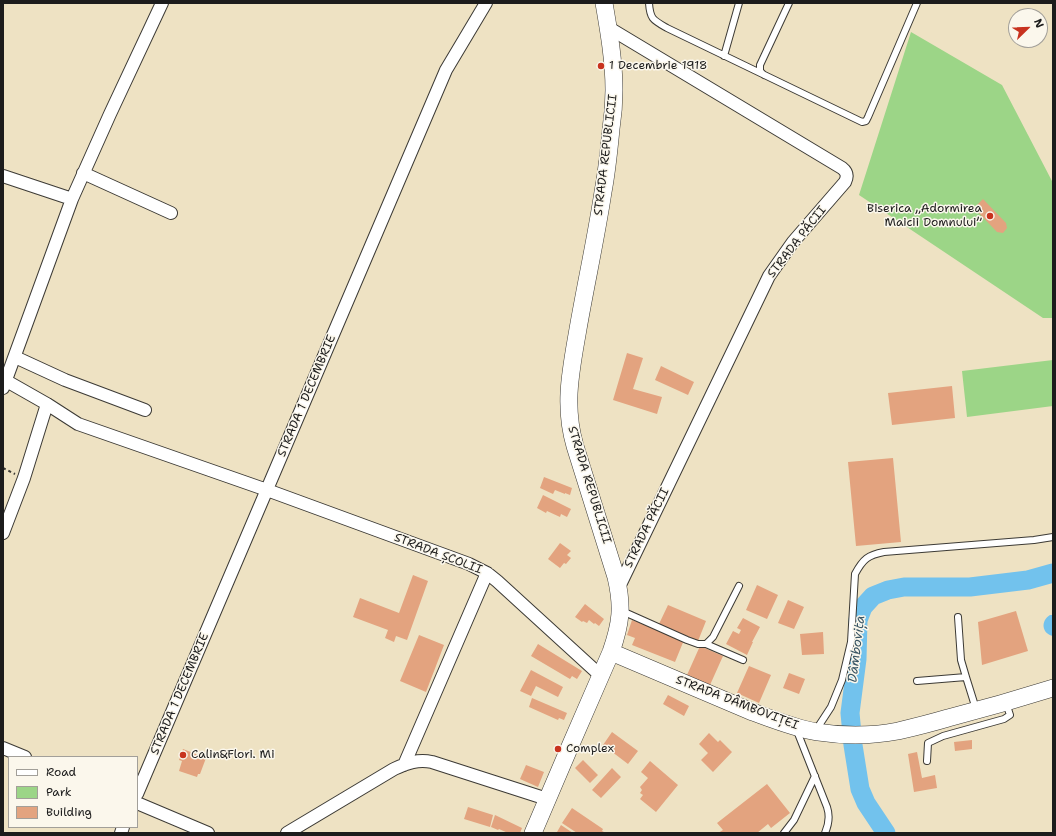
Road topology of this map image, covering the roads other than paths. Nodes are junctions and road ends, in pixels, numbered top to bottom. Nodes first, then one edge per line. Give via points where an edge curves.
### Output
1 (162, 3) edge
2 (486, 3) edge
3 (604, 3) edge
4 (648, 3) edge
5 (739, 3) edge
6 (788, 3) edge
7 (917, 3) edge
8 (609, 28) junction
9 (724, 56) junction
10 (764, 76) junction
11 (83, 173) junction
12 (3, 176) edge
13 (72, 199) junction
14 (170, 213) dead end
15 (15, 357) junction
16 (4, 383) edge
17 (47, 404) junction
18 (145, 410) dead end
19 (267, 490) junction
20 (3, 533) edge
21 (1053, 537) edge
22 (487, 573) junction
23 (739, 586) dead end
24 (619, 587) junction
25 (621, 611) junction
26 (958, 617) dead end
27 (706, 644) junction
28 (611, 652) junction
29 (743, 660) dead end
30 (601, 676) junction
31 (966, 677) junction
32 (917, 681) dead end
33 (1053, 688) edge
34 (1006, 702) junction
35 (977, 711) junction
36 (796, 727) junction
37 (817, 732) junction
38 (3, 748) edge
39 (23, 756) edge
40 (927, 761) dead end
41 (404, 765) junction
42 (815, 776) junction
43 (138, 792) edge
44 (547, 800) junction
45 (138, 803) edge
46 (208, 833) edge
47 (287, 833) edge
48 (534, 833) edge
49 (784, 833) edge
50 (825, 833) edge

1 - 11 street
2 - 19 street, STRADA 1 DECEMBRIE via 446,70
3 - 8 main road, STRADA REPUBLICII
4 - 9 lane via 650,15 657,22
5 - 9 lane
6 - 10 lane via 760,65 760,71
7 - 10 lane via 866,121 862,122
8 - 24 main road, STRADA REPUBLICII via 614,91 609,149 571,371 568,410 572,435
8 - 24 street, STRADA PĂCII via 842,168 846,171 847,177 793,242 769,276
9 - 10 lane
11 - 13 street
11 - 14 street
12 - 13 street
13 - 15 street
15 - 16 street
15 - 18 street via 65,380
16 - 17 street, STRADA ȘCOLII
17 - 19 street, STRADA ȘCOLII via 78,424
17 - 20 street via 24,478
19 - 22 street, STRADA ȘCOLII via 469,564
19 - 43 street, STRADA 1 DECEMBRIE
21 - 37 lane via 884,552 868,557 860,564 855,574 851,642 842,680
22 - 30 street, STRADA ȘCOLII
22 - 41 street
23 - 27 lane via 716,632
24 - 25 main road, STRADA REPUBLICII
25 - 27 lane via 686,640
25 - 28 main road, STRADA REPUBLICII
26 - 31 lane
27 - 29 lane
28 - 30 main road, STRADA REPUBLICII
28 - 36 main road, STRADA DÂMBOVIȚEI via 750,711
30 - 44 main road, STRADA REPUBLICII
31 - 32 lane
31 - 35 lane
33 - 34 main road, STRADA DÂMBOVIȚEI
34 - 35 main road, STRADA DÂMBOVIȚEI
34 - 40 lane via 1010,715 1004,720 943,736 928,743
35 - 37 main road, STRADA DÂMBOVIȚEI via 897,731 870,734
36 - 37 main road, STRADA DÂMBOVIȚEI
36 - 42 lane
38 - 39 street
41 - 44 street via 425,760
41 - 47 street
42 - 49 lane via 794,820
42 - 50 lane via 829,813
44 - 48 main road, STRADA REPUBLICII
45 - 46 street

